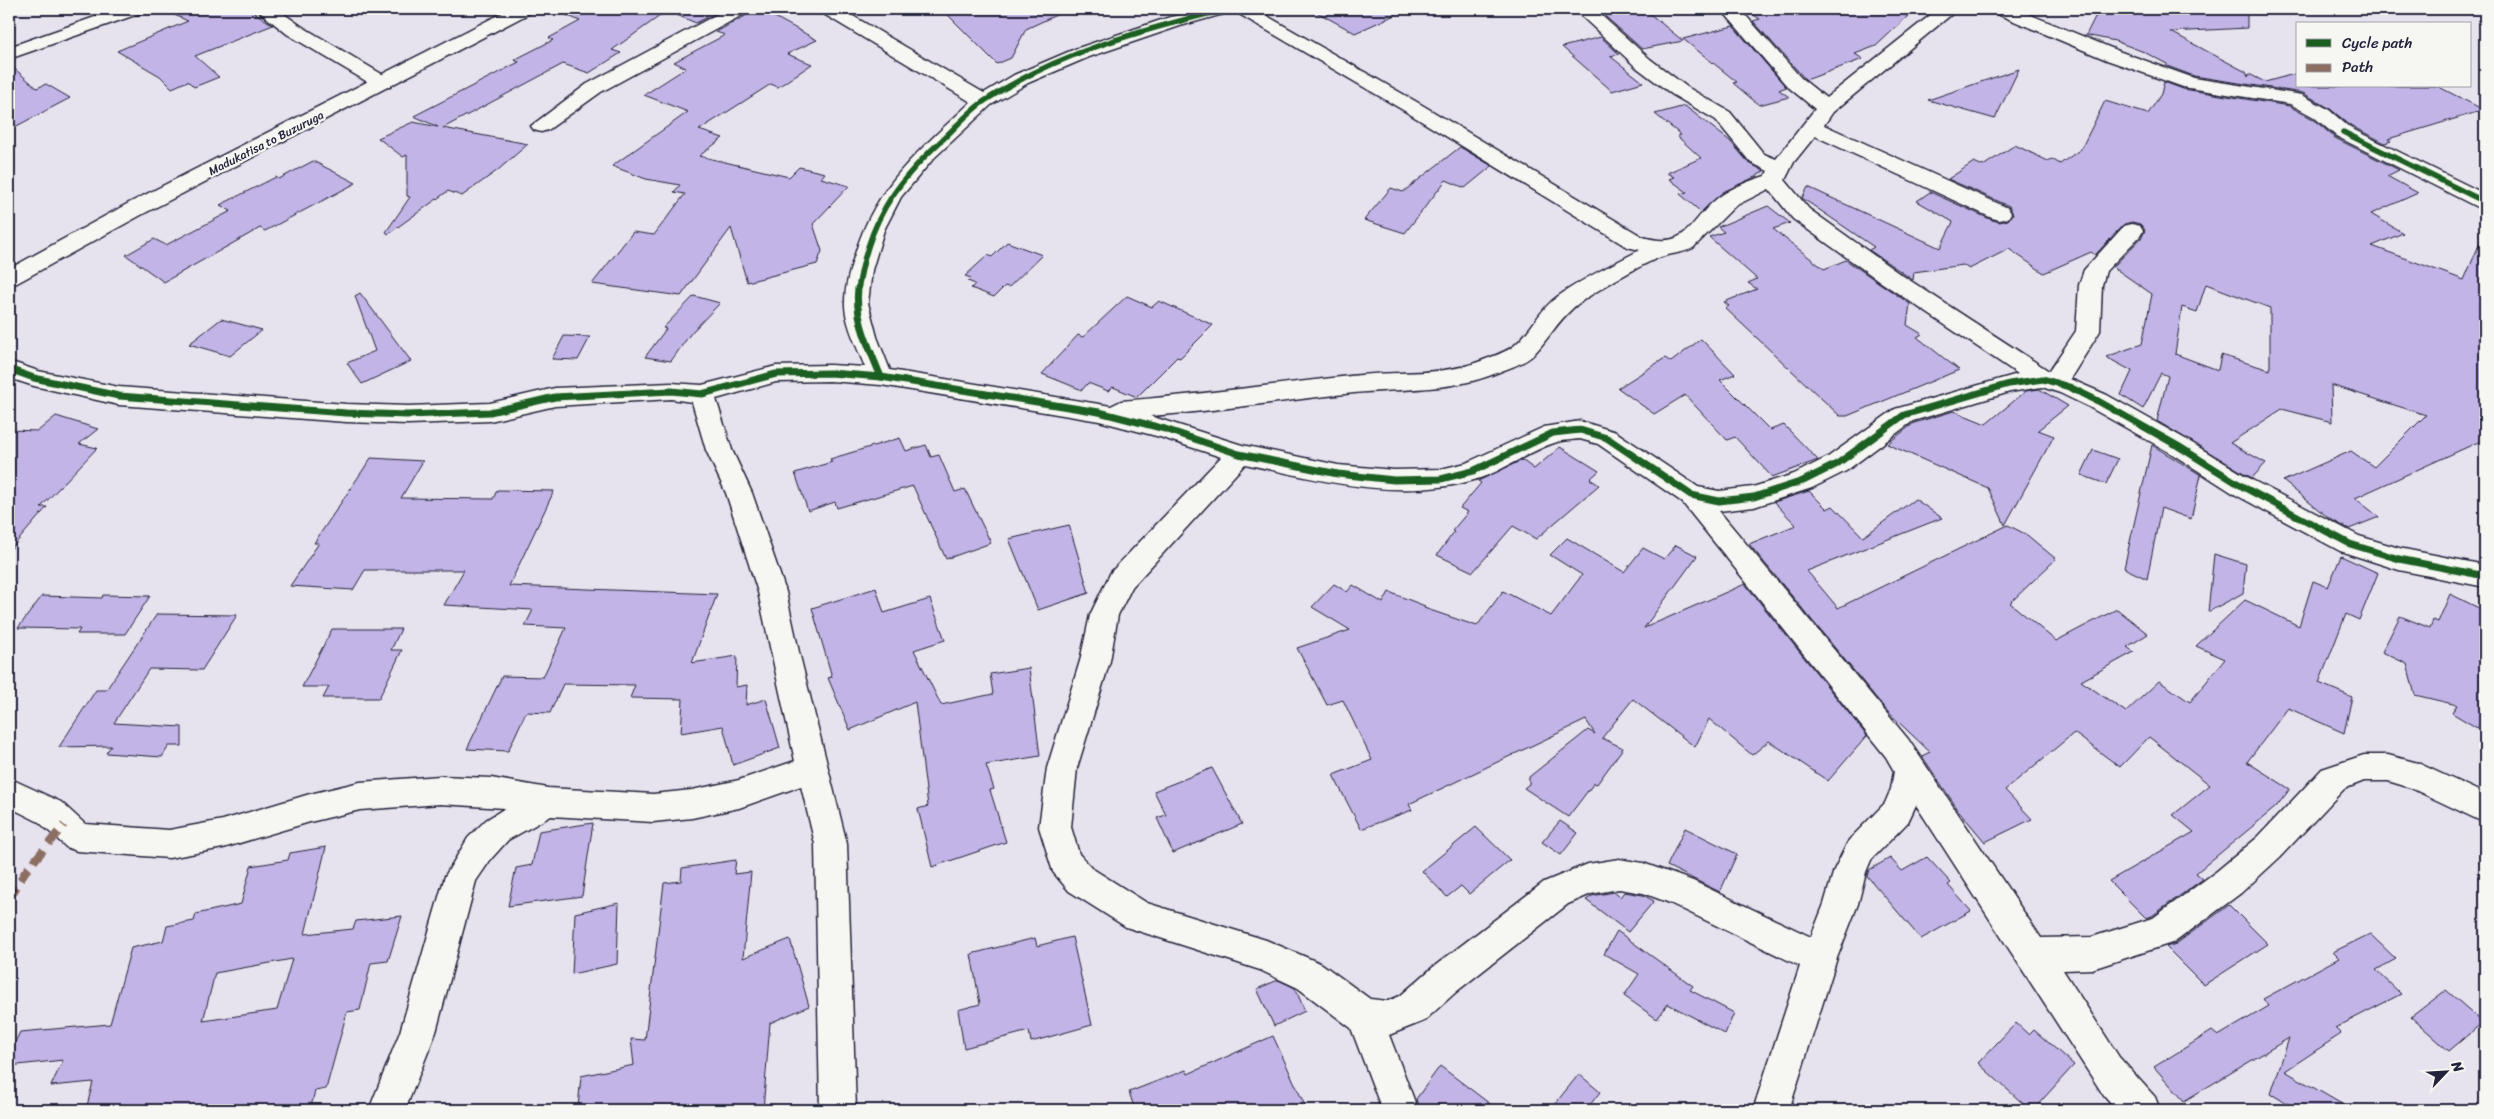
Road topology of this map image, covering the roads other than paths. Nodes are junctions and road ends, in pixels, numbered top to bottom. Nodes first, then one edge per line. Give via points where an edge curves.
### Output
1 (135, 9) edge
2 (265, 9) edge
3 (524, 9) edge
4 (740, 9) edge
5 (828, 9) edge
6 (1227, 9) edge
7 (1242, 9) edge
8 (1583, 9) edge
9 (1730, 9) edge
10 (1949, 9) edge
11 (2001, 9) edge
12 (9, 53) edge
13 (383, 83) junction
14 (984, 101) junction
15 (1826, 108) junction
16 (541, 126) dead end
17 (1813, 128) junction
18 (1777, 174) junction
19 (2485, 202) edge
20 (2000, 213) dead end
21 (2132, 231) dead end
22 (1658, 250) junction
23 (9, 278) edge
24 (9, 368) edge
25 (881, 377) junction
26 (34, 378) junction
27 (2050, 381) junction
28 (9, 390) edge
29 (702, 394) junction
30 (1099, 412) junction
31 (1239, 454) junction
32 (1691, 495) junction
33 (2485, 576) edge
34 (812, 769) junction
35 (1910, 770) junction
36 (9, 792) edge
37 (548, 802) junction
38 (2485, 809) edge
39 (2032, 955) junction
40 (1820, 958) junction
41 (1364, 1016) junction
42 (387, 1110) edge
43 (838, 1110) edge
44 (1400, 1110) edge
45 (1771, 1110) edge
46 (2142, 1110) edge

1 - 12 street
2 - 13 street
3 - 13 street, Madukatisa to Buzuruga
4 - 16 street via 594,88
5 - 14 street
6 - 14 street via 1174,22 1082,53 1021,79
7 - 22 street via 1635,242
8 - 18 street via 1643,63 1680,91 1724,116 1757,158
9 - 15 street via 1794,82
10 - 15 street
11 - 19 street via 2190,84 2295,99 2321,113 2343,132
13 - 23 street, Madukatisa to Buzuruga via 135,209
14 - 25 street via 909,174 891,195 873,230 861,270 856,304
15 - 17 street
17 - 18 street
17 - 20 street
18 - 22 street via 1724,204 1683,246
18 - 27 street via 1801,214 1889,277
21 - 27 street via 2096,267 2090,288 2088,330 2081,344
22 - 30 street via 1564,303 1523,351 1490,368 1420,382 1378,382 1217,402
24 - 26 street
25 - 29 street via 830,373 776,374
25 - 30 street
26 - 28 street
26 - 29 street via 119,396 346,414 490,412 565,396 671,391
27 - 32 street via 2009,384 1904,415 1837,464 1803,481 1762,495 1719,502
27 - 33 street via 2106,405 2245,488 2350,544 2399,559
29 - 34 street via 719,450 739,493 772,592
30 - 31 street via 1165,429
31 - 32 street via 1338,474 1394,480 1441,479 1473,471 1554,433 1580,430 1614,442
31 - 41 street via 1121,580 1104,615 1095,661 1062,768 1055,827 1065,862 1081,880 1138,916 1266,956 1310,976
32 - 35 street via 1897,748
34 - 37 street via 739,794 692,804 653,808
34 - 43 street via 822,798 831,844
35 - 39 street
35 - 40 street via 1907,789 1897,812 1860,850 1850,870
36 - 37 street via 50,812 77,836 169,844 223,834 360,796 440,790 491,792
37 - 42 street via 494,831 474,854 461,876 418,1032
38 - 39 street via 2418,776 2388,768 2364,768 2333,779 2269,847 2229,882 2162,931 2092,953
39 - 46 street via 2093,1052 2120,1090
40 - 41 street via 1681,892 1643,878 1619,874 1588,878 1556,893 1444,980 1412,1009 1388,1018
40 - 45 street
41 - 44 street

